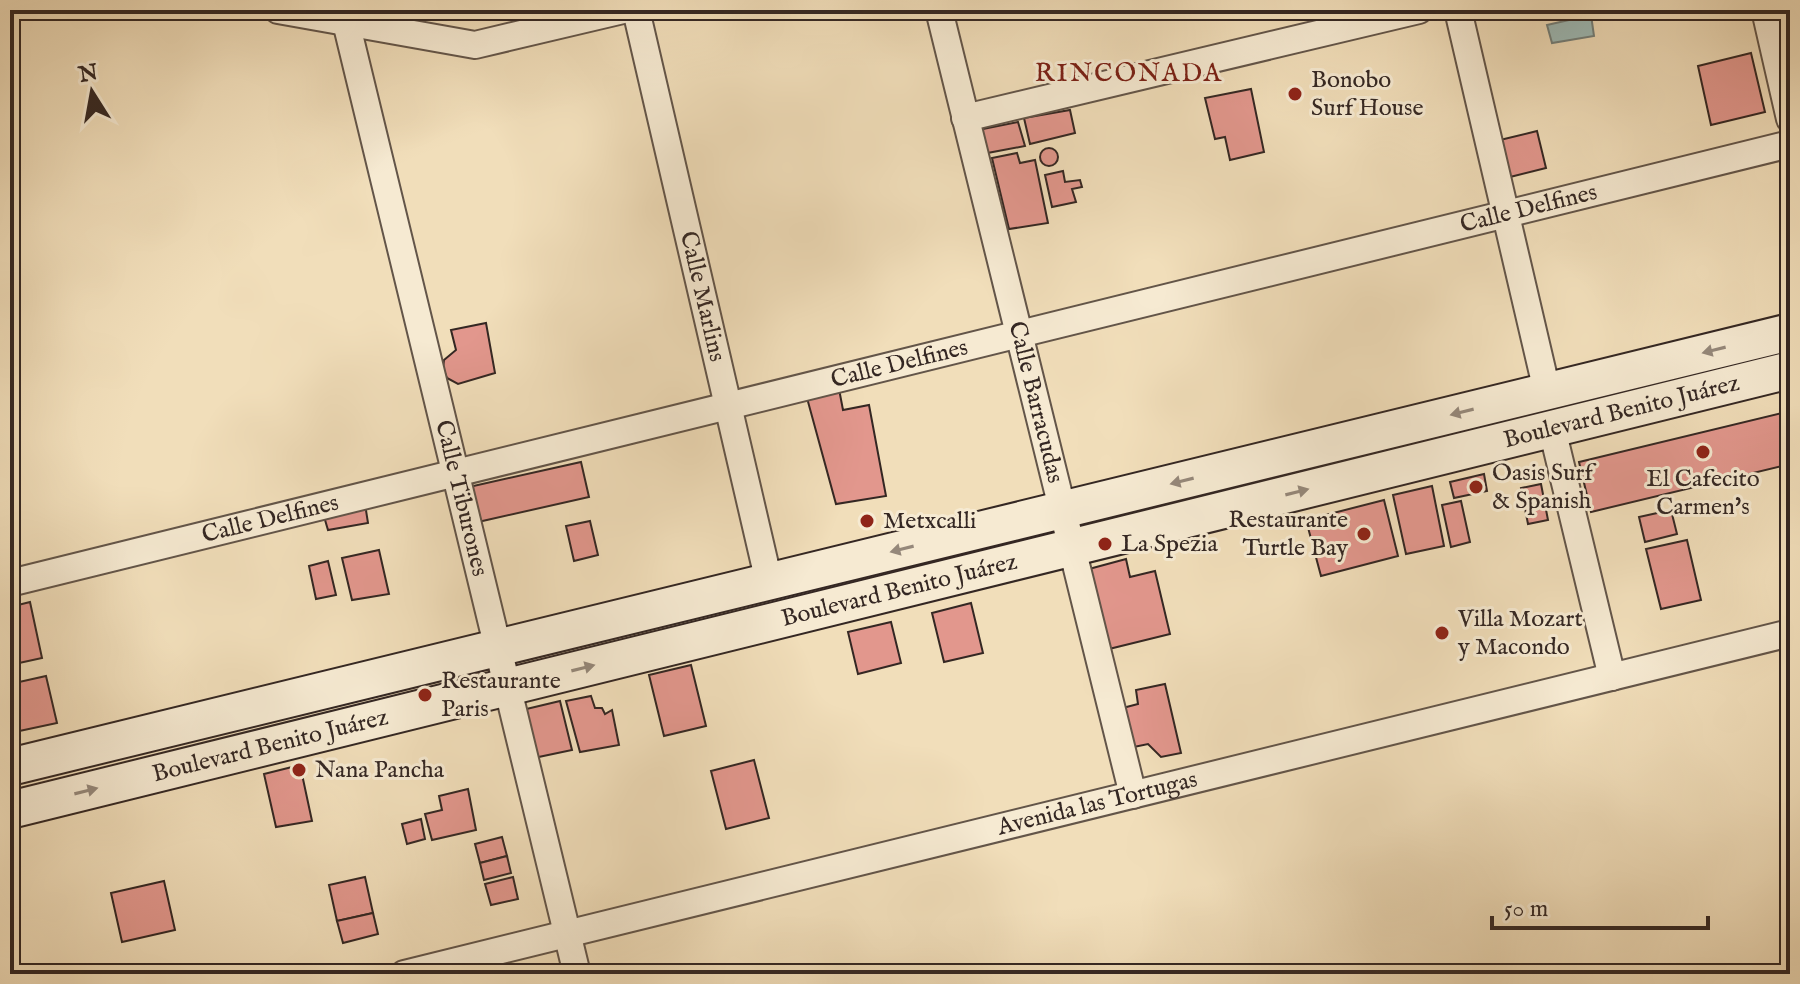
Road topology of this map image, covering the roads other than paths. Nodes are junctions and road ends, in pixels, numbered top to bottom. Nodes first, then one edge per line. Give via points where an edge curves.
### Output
1 (278, 10) edge
2 (623, 10) edge
3 (636, 10) edge
4 (939, 10) edge
5 (1419, 10) edge
6 (1458, 10) edge
7 (1765, 10) edge
8 (346, 22) junction
9 (965, 118) junction
10 (1790, 119) edge
11 (1790, 144) edge
12 (1507, 214) junction
13 (1790, 332) edge
14 (1019, 334) junction
15 (1790, 370) edge
16 (1547, 391) junction
17 (728, 406) junction
18 (1552, 429) junction
19 (455, 473) junction
20 (1062, 510) junction
21 (1072, 548) junction
22 (769, 582) junction
23 (10, 583) edge
24 (1790, 633) edge
25 (498, 648) junction
26 (1612, 677) junction
27 (507, 687) junction
28 (10, 767) edge
29 (1133, 795) junction
30 (10, 810) edge
31 (568, 934) junction
32 (404, 974) edge
33 (577, 974) edge

1 - 8 street
2 - 8 street via 475,45
3 - 17 street, Calle Marlins
4 - 9 street, Calle Barracudas
5 - 9 street
6 - 12 street
7 - 10 street
8 - 19 street, Calle Tiburones
9 - 14 street, Calle Barracudas
11 - 12 street, Calle Delfines
12 - 14 street, Calle Delfines
12 - 16 street
13 -> 16 street, Boulevard Benito Juárez
14 - 17 street, Calle Delfines
14 - 20 street, Calle Barracudas
15 - 18 street, Boulevard Benito Juárez
16 -> 20 street, Boulevard Benito Juárez
17 - 19 street, Calle Delfines
17 - 22 street, Calle Marlins
21 -> 18 street, Boulevard Benito Juárez
18 - 26 street
19 - 23 street, Calle Delfines
19 - 25 street, Calle Tiburones
20 - 21 street, Calle Barracudas
20 -> 22 street, Boulevard Benito Juárez
27 -> 21 street, Boulevard Benito Juárez
21 - 29 street, Calle Barracudas
22 - 25 street, Boulevard Benito Juárez
24 - 26 street, Avenida las Tortugas
25 - 27 street, Calle Tiburones
25 - 28 street, Boulevard Benito Juárez
26 - 29 street, Avenida las Tortugas
30 -> 27 street, Boulevard Benito Juárez
27 - 31 street, Calle Tiburones
29 - 31 street, Avenida las Tortugas
31 - 32 street, Avenida las Tortugas
31 - 33 street, Calle Tiburones

